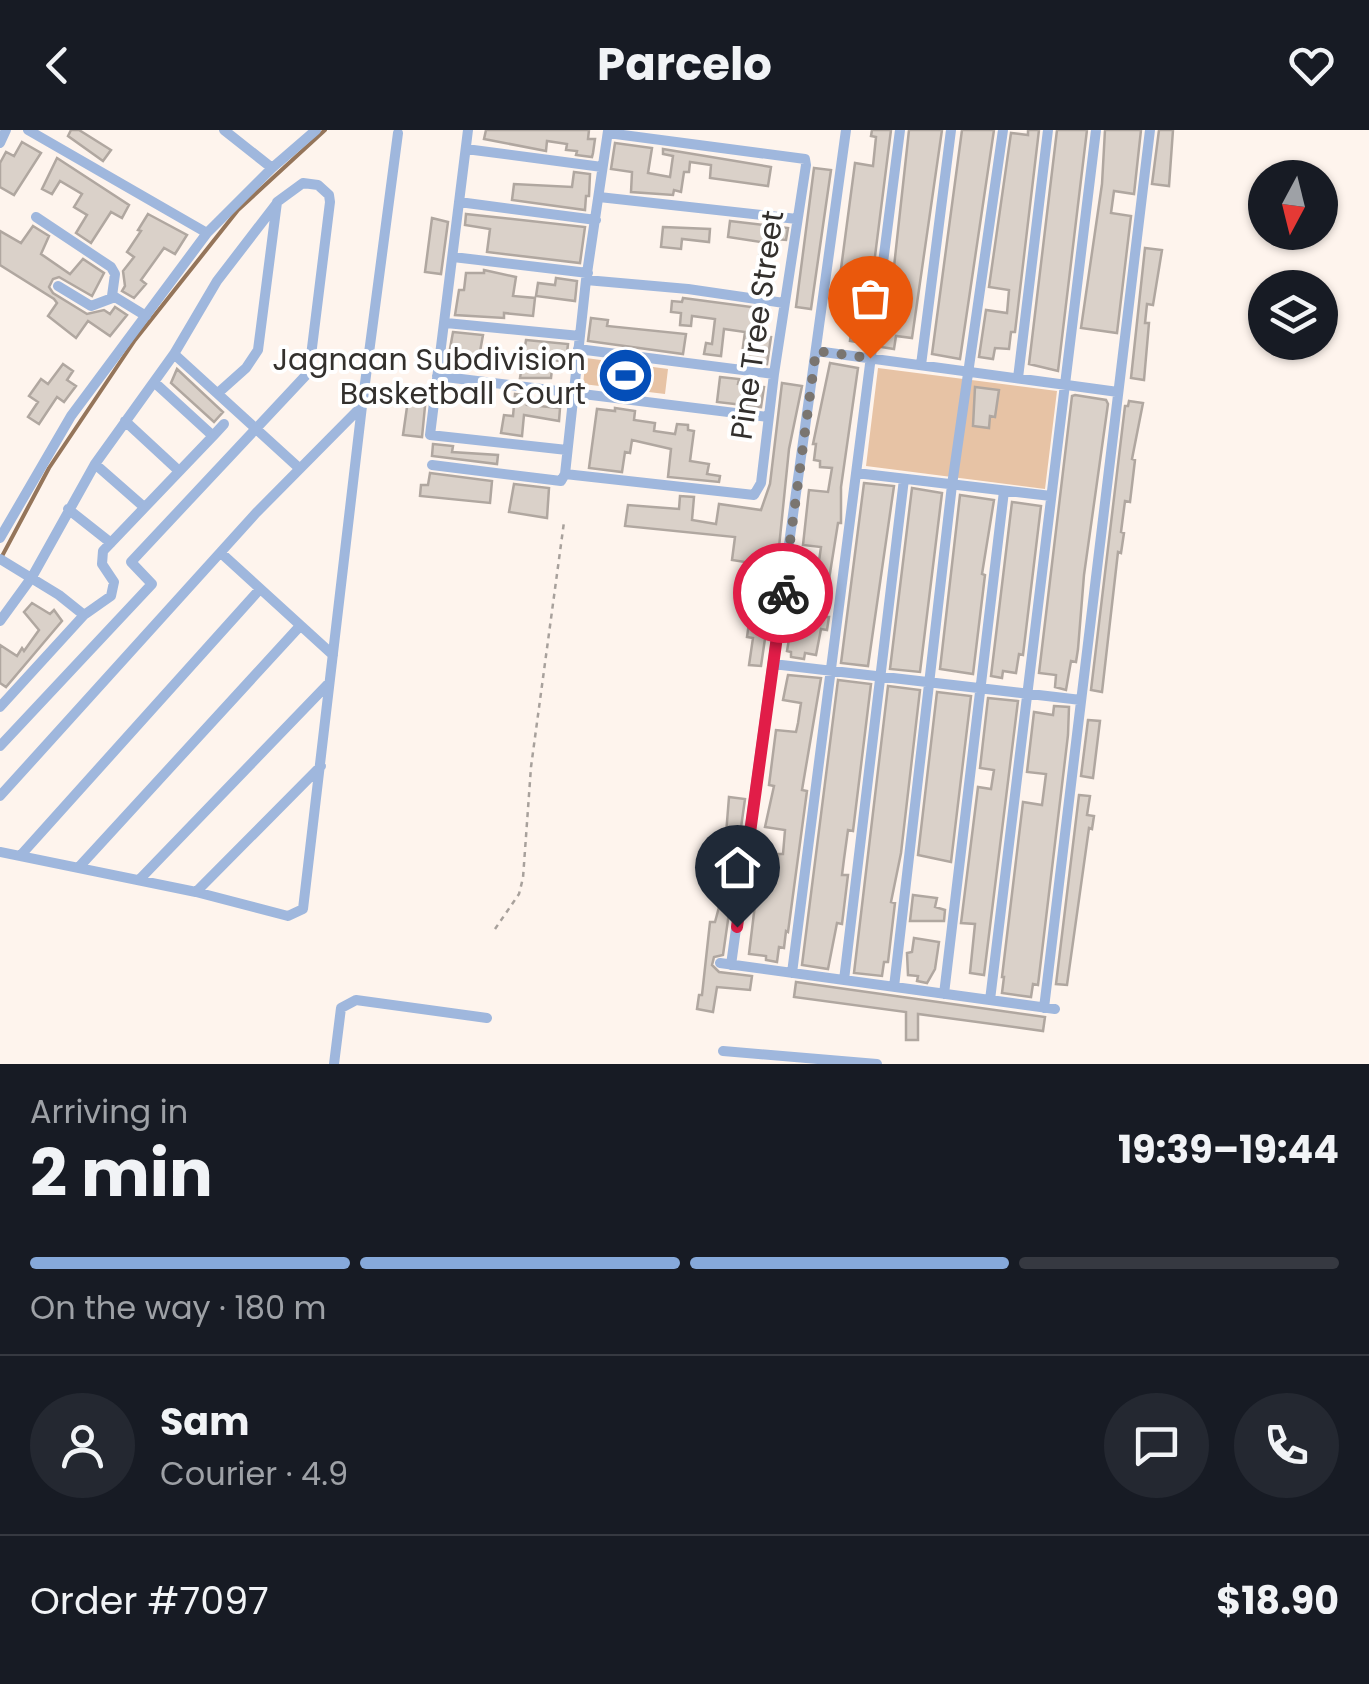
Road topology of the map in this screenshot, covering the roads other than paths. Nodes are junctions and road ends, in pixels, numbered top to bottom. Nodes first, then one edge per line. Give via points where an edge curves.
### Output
1 (6, 130) edge
2 (28, 130) edge
3 (224, 130) edge
4 (316, 130) edge
5 (468, 130) edge
6 (846, 130) edge
7 (900, 130) edge
8 (951, 130) edge
9 (1002, 130) edge
10 (1048, 130) edge
11 (1096, 130) edge
12 (1150, 130) edge
13 (608, 132) edge
14 (398, 133) dead end
15 (0, 143) edge
16 (466, 149) junction
17 (602, 167) junction
18 (272, 168) junction
19 (598, 197) junction
20 (278, 202) junction
21 (459, 202) junction
22 (36, 216) dead end
23 (797, 219) junction
24 (596, 220) junction
25 (207, 232) junction
26 (453, 257) junction
27 (587, 277) junction
28 (58, 286) dead end
29 (112, 296) junction
30 (784, 303) junction
31 (146, 316) junction
32 (446, 323) junction
33 (580, 336) junction
34 (578, 350) junction
35 (816, 351) junction
36 (174, 354) junction
37 (870, 358) junction
38 (922, 365) junction
39 (969, 372) junction
40 (774, 374) junction
41 (437, 376) junction
42 (1018, 378) junction
43 (154, 382) junction
44 (1065, 384) junction
45 (573, 392) junction
46 (1118, 392) junction
47 (218, 393) junction
48 (362, 406) junction
49 (768, 417) junction
50 (125, 421) junction
51 (224, 424) dead end
52 (258, 428) junction
53 (212, 436) junction
54 (568, 450) junction
55 (96, 464) junction
56 (432, 466) dead end
57 (299, 468) junction
58 (179, 472) junction
59 (856, 473) junction
60 (565, 474) junction
61 (904, 479) junction
62 (952, 484) junction
63 (1004, 491) junction
64 (1051, 496) junction
65 (144, 507) junction
66 (68, 509) junction
67 (0, 538) edge
68 (111, 543) junction
69 (221, 553) junction
70 (5, 562) edge
71 (32, 578) junction
72 (260, 589) junction
73 (84, 616) junction
74 (0, 621) edge
75 (300, 626) junction
76 (333, 655) junction
77 (773, 664) junction
78 (831, 670) junction
79 (880, 676) junction
80 (330, 681) junction
81 (929, 682) junction
82 (980, 688) junction
83 (1027, 694) junction
84 (1081, 700) junction
85 (0, 707) edge
86 (0, 746) edge
87 (322, 766) junction
88 (0, 796) edge
89 (0, 852) edge
90 (20, 856) junction
91 (79, 867) junction
92 (139, 880) junction
93 (196, 892) junction
94 (792, 973) junction
95 (844, 980) junction
96 (894, 987) junction
97 (944, 994) junction
98 (990, 1000) junction
99 (487, 1018) dead end
100 (723, 1051) dead end
101 (334, 1064) edge
102 (876, 1064) edge

1 - 15 street
2 - 25 street
3 - 18 street
4 - 18 street
5 - 16 street
6 - 35 street
7 - 37 street
8 - 38 street
9 - 39 street
10 - 42 street
11 - 44 street
12 - 46 street
13 - 17 street
13 - 23 street, Pine Tree Street via 805,159
14 - 48 street
16 - 17 street
16 - 21 street
17 - 19 street
18 - 25 street
19 - 23 street
19 - 24 street
20 - 36 street via 217,282
20 - 47 street via 258,350
20 - 52 street via 307,183 325,190 330,202 309,372
21 - 24 street
21 - 26 street
22 - 29 street via 112,267
23 - 30 street, Pine Tree Street
24 - 27 street
25 - 31 street
26 - 27 street
26 - 32 street
27 - 30 street
27 - 33 street
28 - 29 street via 92,306
29 - 31 street
30 - 40 street, Pine Tree Street
31 - 67 street via 71,416
32 - 33 street
32 - 41 street
33 - 34 street
34 - 40 street
34 - 45 street
35 - 37 street
35 - 77 street
36 - 43 street
36 - 47 street
37 - 38 street
37 - 59 street
38 - 39 street
39 - 42 street
39 - 62 street
40 - 49 street, Pine Tree Street
41 - 45 street
41 - 54 street via 430,435
42 - 44 street
43 - 50 street
43 - 53 street
44 - 46 street
44 - 64 street
45 - 49 street
45 - 54 street
46 - 84 street
47 - 52 street
48 - 57 street
48 - 76 street
49 - 60 street, Pine Tree Street via 761,483 752,496
50 - 55 street
50 - 58 street
51 - 53 street
52 - 57 street
52 - 86 street via 131,562 152,584
53 - 58 street
54 - 60 street
55 - 65 street
55 - 66 street
56 - 60 street via 560,481
57 - 69 street
58 - 65 street
59 - 61 street
59 - 78 street
61 - 62 street
61 - 79 street
62 - 63 street
62 - 81 street
63 - 64 street
63 - 82 street
64 - 83 street
65 - 68 street
66 - 68 street
66 - 71 street
68 - 73 street via 101,561 114,590
69 - 72 street
69 - 88 street
70 - 71 street
71 - 73 street
71 - 74 street
72 - 75 street
72 - 90 street
73 - 85 street
75 - 76 street
75 - 91 street
76 - 80 street
77 - 78 street
77 - 94 street via 726,964
78 - 79 street
78 - 94 street
79 - 81 street
79 - 95 street
80 - 87 street
80 - 92 street
81 - 82 street
81 - 96 street
82 - 83 street
82 - 97 street
83 - 84 street
83 - 98 street
84 - 98 street via 1050,1009
87 - 93 street
87 - 93 street via 300,912 288,916
89 - 90 street
90 - 91 street
91 - 92 street
92 - 93 street
94 - 95 street
95 - 96 street
96 - 97 street
97 - 98 street
99 - 101 street via 347,1002
100 - 102 street

